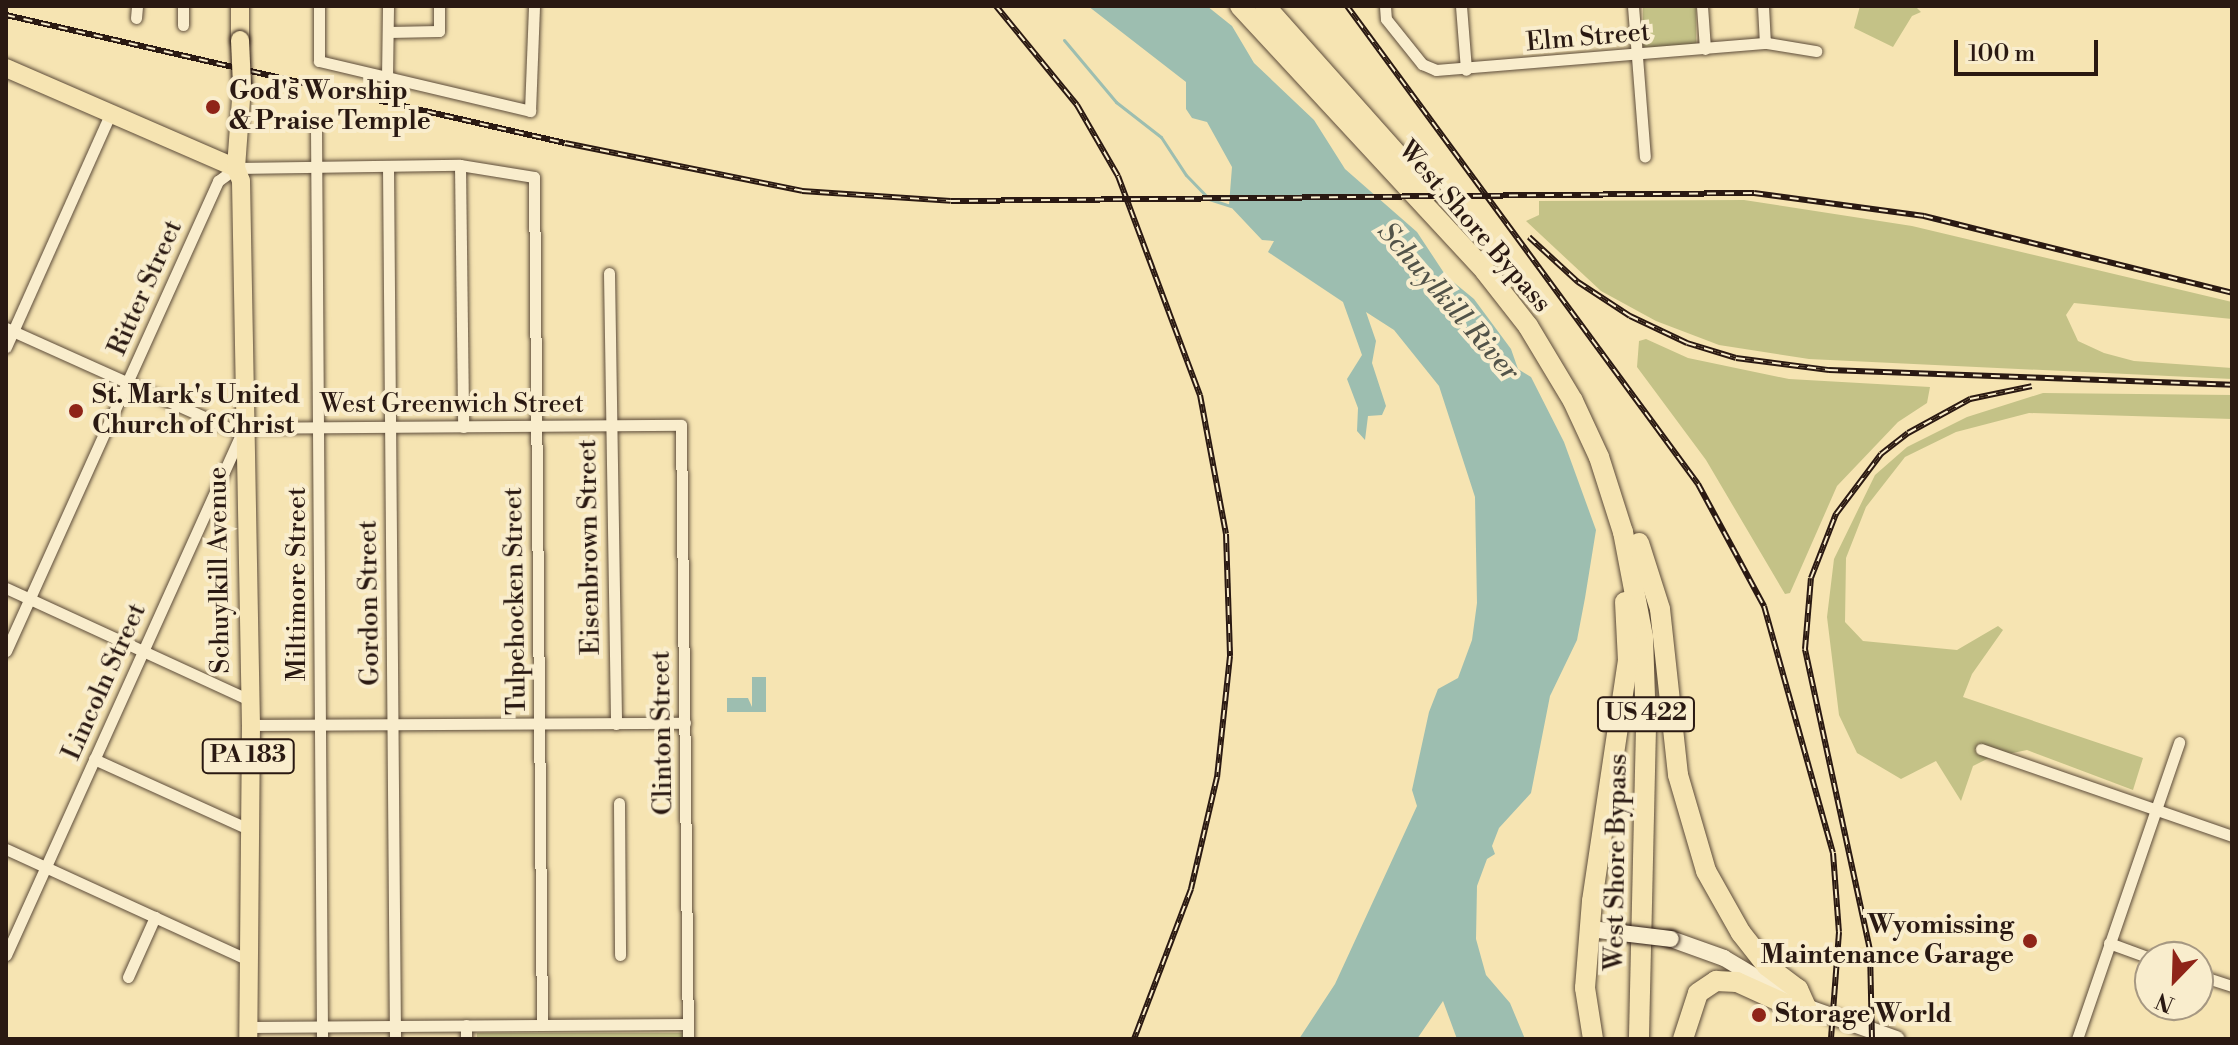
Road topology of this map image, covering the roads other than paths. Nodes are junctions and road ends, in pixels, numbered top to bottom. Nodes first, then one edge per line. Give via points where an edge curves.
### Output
1 (183, 6) edge
2 (240, 6) edge
3 (319, 6) edge
4 (388, 6) edge
5 (439, 6) edge
6 (534, 6) edge
7 (1240, 6) edge
8 (1265, 6) edge
9 (1385, 6) edge
10 (1461, 6) edge
11 (1633, 6) edge
12 (1702, 6) edge
13 (1763, 6) edge
14 (183, 25) dead end
15 (388, 32) junction
16 (1765, 43) junction
17 (1705, 49) junction
18 (1816, 51) dead end
19 (1637, 56) junction
20 (6, 68) edge
21 (1466, 70) junction
22 (387, 79) junction
23 (110, 114) junction
24 (316, 128) dead end
25 (1645, 157) dead end
26 (460, 165) junction
27 (388, 166) junction
28 (317, 167) junction
29 (236, 168) junction
30 (609, 273) dead end
31 (10, 329) edge
32 (6, 347) edge
33 (127, 383) junction
34 (1573, 401) junction
35 (681, 425) joint
36 (536, 426) junction
37 (610, 426) junction
38 (391, 427) junction
39 (463, 427) junction
40 (244, 428) junction
41 (319, 428) junction
42 (1639, 543) junction
43 (6, 588) edge
44 (30, 599) junction
45 (6, 651) edge
46 (143, 651) junction
47 (249, 700) junction
48 (685, 723) junction
49 (616, 724) junction
50 (251, 725) junction
51 (539, 725) junction
52 (321, 726) junction
53 (394, 726) junction
54 (2179, 742) dead end
55 (1981, 749) dead end
56 (94, 759) junction
57 (619, 803) dead end
58 (2157, 810) junction
59 (248, 829) junction
60 (2232, 836) edge
61 (6, 849) edge
62 (45, 867) junction
63 (155, 917) junction
64 (1592, 929) junction
65 (2109, 943) junction
66 (2134, 952) edge
67 (6, 955) edge
68 (620, 955) dead end
69 (248, 960) junction
70 (128, 977) dead end
71 (1806, 1007) junction
72 (688, 1024) junction
73 (466, 1025) junction
74 (542, 1025) junction
75 (395, 1026) junction
76 (248, 1033) edge
77 (322, 1033) edge
78 (395, 1039) edge
79 (466, 1039) edge
80 (688, 1039) edge
81 (1593, 1039) edge
82 (1639, 1039) edge
83 (1653, 1039) edge
84 (1683, 1039) edge
85 (1896, 1039) edge
86 (2077, 1039) edge

1 - 14 street
2 - 29 main road, Schuylkill Avenue / PA 183, bridge
3 - 22 street via 319,61
4 - 15 street
5 - 15 street via 439,31
6 - 22 street via 530,111
7 - 34 highway, West Shore Bypass / US 422 via 1485,271 1528,326
8 - 42 highway, West Shore Bypass / US 422 via 1538,320 1584,397 1620,479
9 - 21 street, Elm Street via 1386,19 1422,64 1436,70
10 - 21 street
11 - 19 street
12 - 17 street
13 - 16 street
15 - 22 street
16 - 17 street, Elm Street
16 - 18 street, Elm Street via 1794,43
17 - 19 street, Elm Street
19 - 21 street, Elm Street
19 - 25 street
20 - 23 main road
23 - 29 main road
23 - 31 street
24 - 28 street, Miltimore Street
26 - 27 street
26 - 36 street, Tulpehocken Street via 534,177
26 - 39 street
27 - 28 street
27 - 38 street, Gordon Street
28 - 29 street
28 - 41 street, Miltimore Street
29 - 33 street, Ritter Street via 218,181
29 - 40 main road, Schuylkill Avenue / PA 183 via 241,181
30 - 37 street, Eisenbrown Street
31 - 32 street
31 - 33 street, West Greenwich Street
33 - 40 street, West Greenwich Street via 228,428
33 - 44 street, Ritter Street
34 - 64 highway via 1617,547 1629,639
34 - 82 highway, West Shore Bypass / US 422 via 1623,532 1643,637
35 - 37 street, West Greenwich Street
35 - 48 street, Clinton Street
36 - 37 street, West Greenwich Street
36 - 39 street, West Greenwich Street
36 - 51 street, Tulpehocken Street
37 - 49 street, Eisenbrown Street
38 - 39 street, West Greenwich Street
38 - 41 street, West Greenwich Street
38 - 53 street, Gordon Street
40 - 41 street, West Greenwich Street
40 - 46 street, Lincoln Street
40 - 47 main road, Schuylkill Avenue / PA 183
41 - 52 street, Miltimore Street
42 - 71 highway via 1660,609 1678,775 1706,871 1741,933 1767,966 1798,989
42 - 83 highway, West Shore Bypass / US 422 via 1656,649
43 - 44 street
44 - 45 street, Ritter Street
44 - 46 street
46 - 47 street
46 - 56 street, Lincoln Street
47 - 50 main road, Schuylkill Avenue / PA 183
48 - 49 street
48 - 72 street, Clinton Street
49 - 51 street
50 - 52 street
50 - 59 main road, Schuylkill Avenue / PA 183
51 - 53 street
51 - 74 street, Tulpehocken Street
52 - 53 street
52 - 77 street, Miltimore Street
53 - 75 street, Gordon Street
54 - 58 street
55 - 58 street
56 - 59 street
56 - 62 street, Lincoln Street
57 - 68 street
58 - 60 street
58 - 65 street
59 - 69 main road, Schuylkill Avenue / PA 183
61 - 62 street
62 - 63 street
62 - 67 street, Lincoln Street
63 - 69 street
63 - 70 street
64 - 71 street, bridge via 1671,939 1724,958
64 - 81 highway via 1584,1003
65 - 66 street
65 - 86 street
69 - 76 main road, Schuylkill Avenue / PA 183
71 - 84 highway via 1788,1005 1737,982 1716,981 1698,993
71 - 85 street
72 - 74 street
72 - 80 street, Clinton Street
73 - 74 street
73 - 75 street
73 - 79 street
75 - 77 street
75 - 78 street, Gordon Street
76 - 77 street

